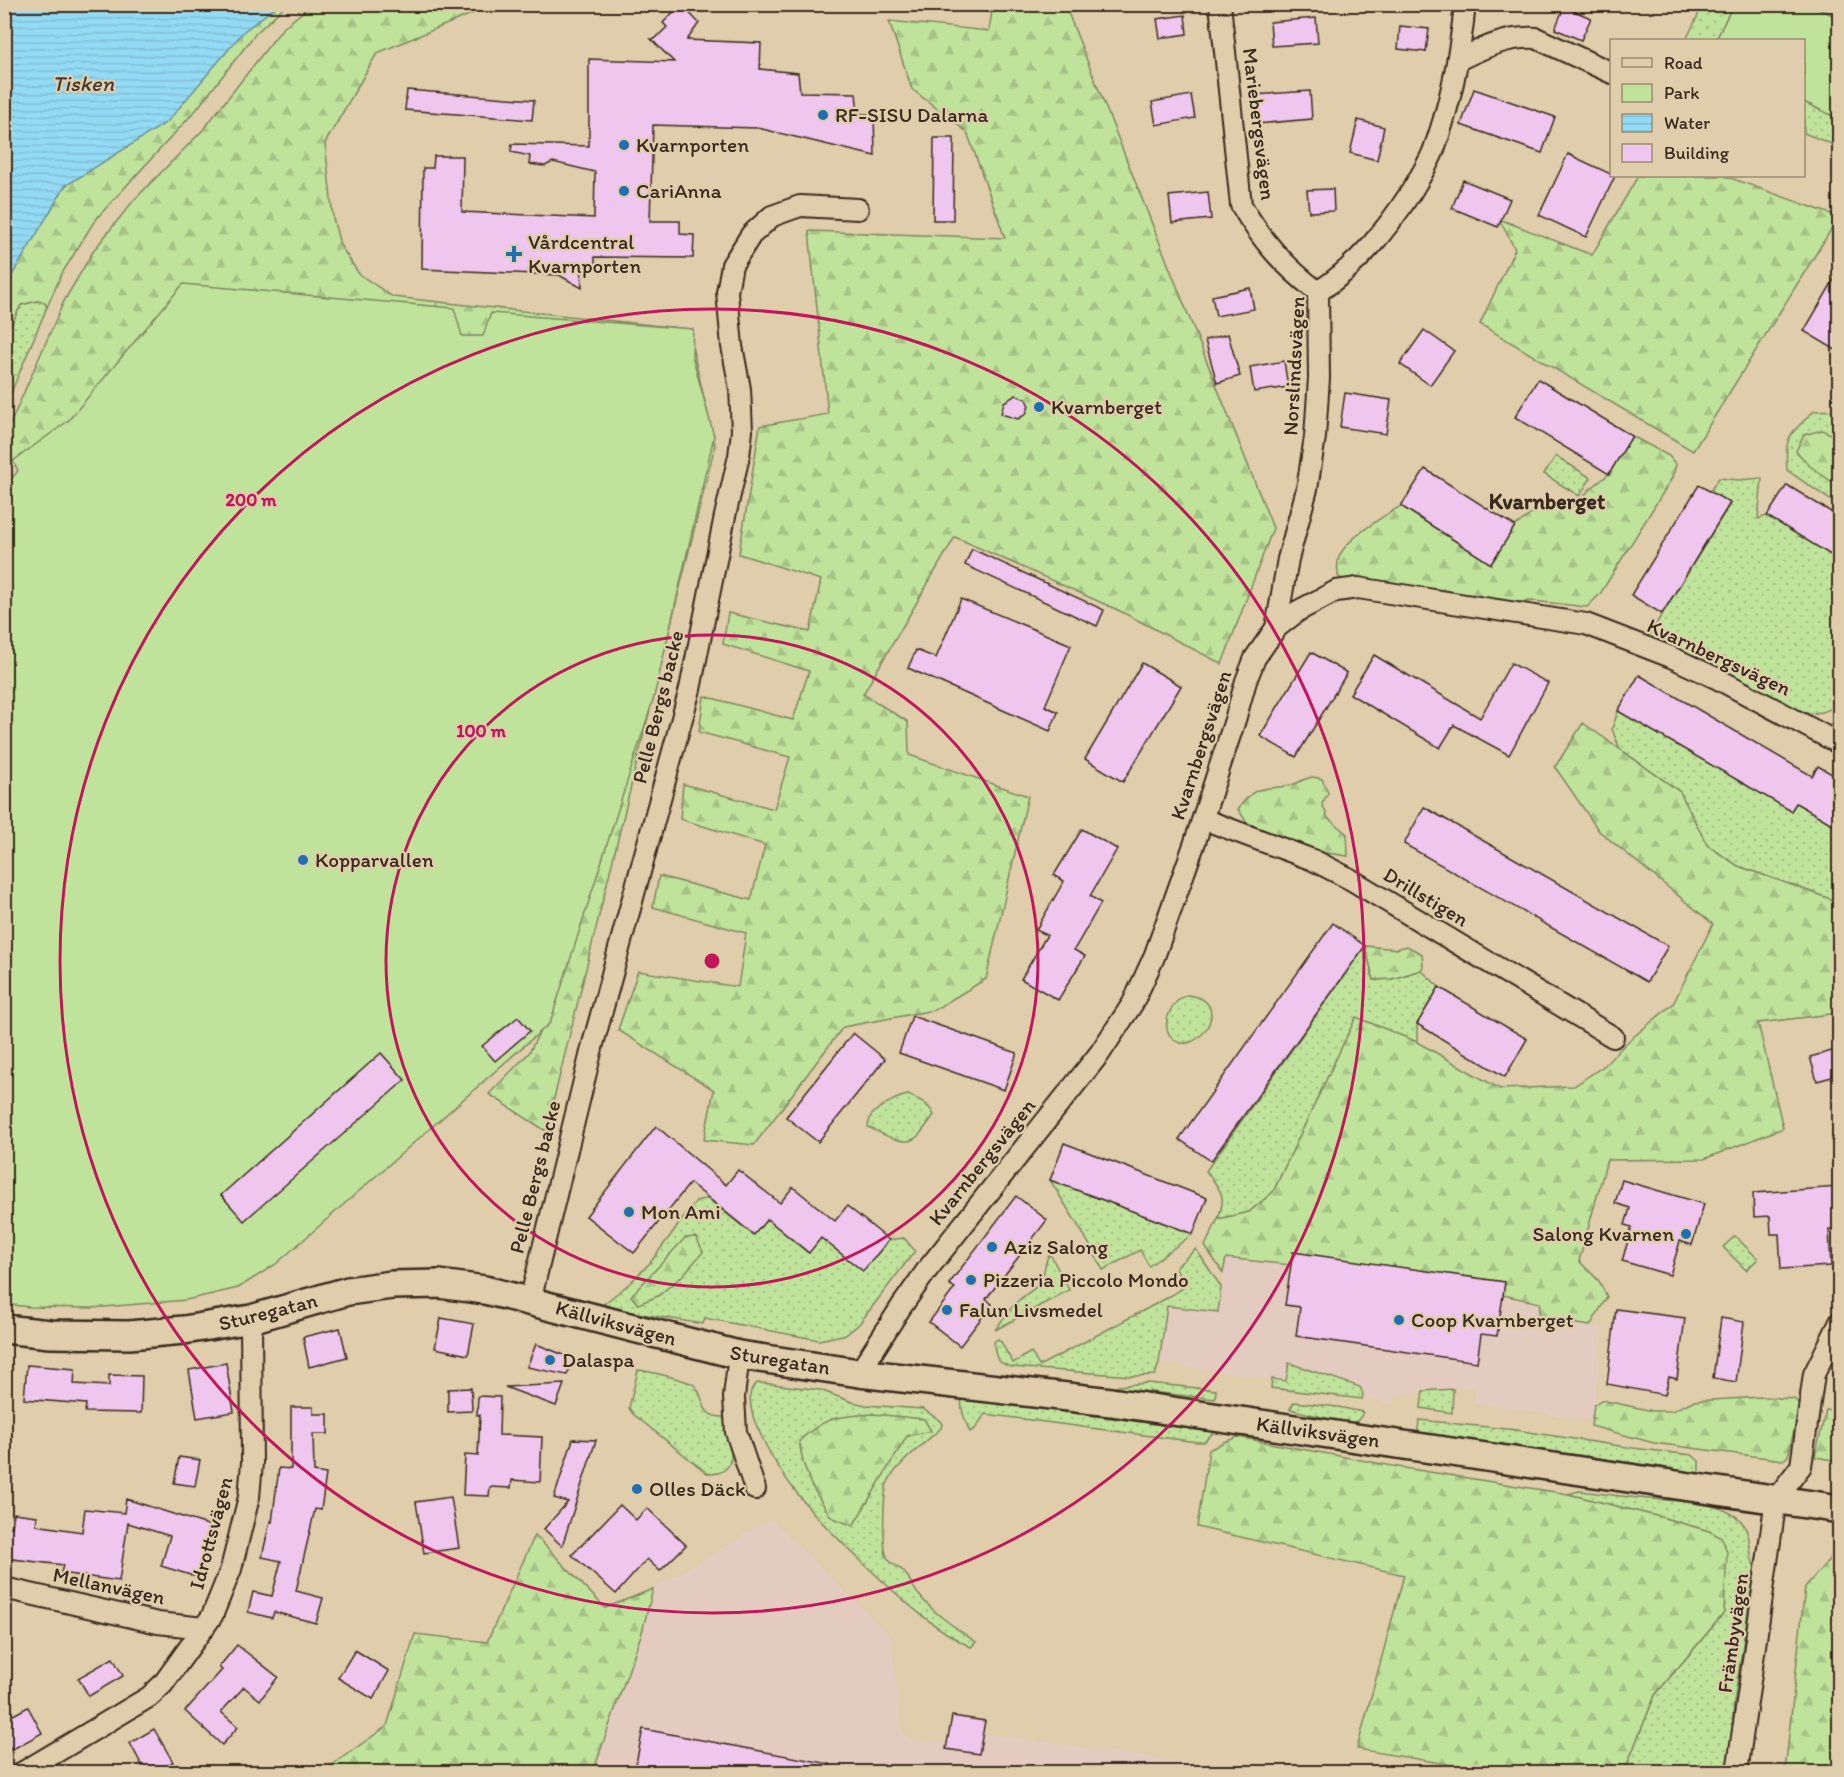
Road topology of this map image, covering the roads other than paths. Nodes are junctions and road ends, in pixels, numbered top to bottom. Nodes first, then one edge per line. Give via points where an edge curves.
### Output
1 (1220, 4) edge
2 (1465, 4) edge
3 (1458, 60) junction
4 (1610, 73) edge
5 (858, 209) dead end
6 (1318, 292) junction
7 (1276, 628) junction
8 (1836, 736) edge
9 (1203, 819) junction
10 (1613, 1037) dead end
11 (530, 1301) junction
12 (251, 1319) junction
13 (1839, 1323) edge
14 (4, 1329) edge
15 (702, 1346) joint
16 (739, 1355) junction
17 (859, 1373) junction
18 (755, 1489) dead end
19 (1776, 1499) junction
20 (1839, 1509) edge
21 (4, 1588) edge
22 (204, 1629) junction
23 (23, 1773) edge
24 (1737, 1773) edge

1 - 6 street, Mariebergsvägen via 1241,205 1274,251
2 - 3 street, Norslindsvägen
3 - 4 street via 1495,43 1536,38
3 - 6 street, Norslindsvägen via 1442,124 1421,176 1375,242 1341,277
5 - 11 street, Pelle Bergs backe via 800,206 772,216 751,235 732,265 727,292 740,390 739,456 690,689 590,1055
6 - 7 street, Norslindsvägen via 1315,437
7 - 8 street, Kvarnbergsvägen via 1317,599 1358,588 1586,624 1671,657
7 - 9 street, Kvarnbergsvägen via 1246,681
9 - 10 street, Drillstigen via 1313,860 1350,879
9 - 17 street, Kvarnbergsvägen via 1154,957 1133,1002 1100,1053 927,1270
11 - 12 street, Sturegatan via 462,1286 403,1284 348,1291
11 - 15 street, Källviksvägen
12 - 14 street, Sturegatan via 129,1335 50,1335
12 - 22 street, Idrottsvägen via 253,1423 249,1497 231,1569
13 - 19 street via 1814,1374 1801,1466
15 - 16 street, Sturegatan
16 - 17 street, Sturegatan
16 - 18 street via 734,1397 736,1432
17 - 19 street, Källviksvägen via 1110,1402
19 - 20 street, Källviksvägen
19 - 24 street, Främbyvägen
21 - 22 street, Mellanvägen via 158,1623
22 - 23 street, Idrottsvägen via 149,1697

